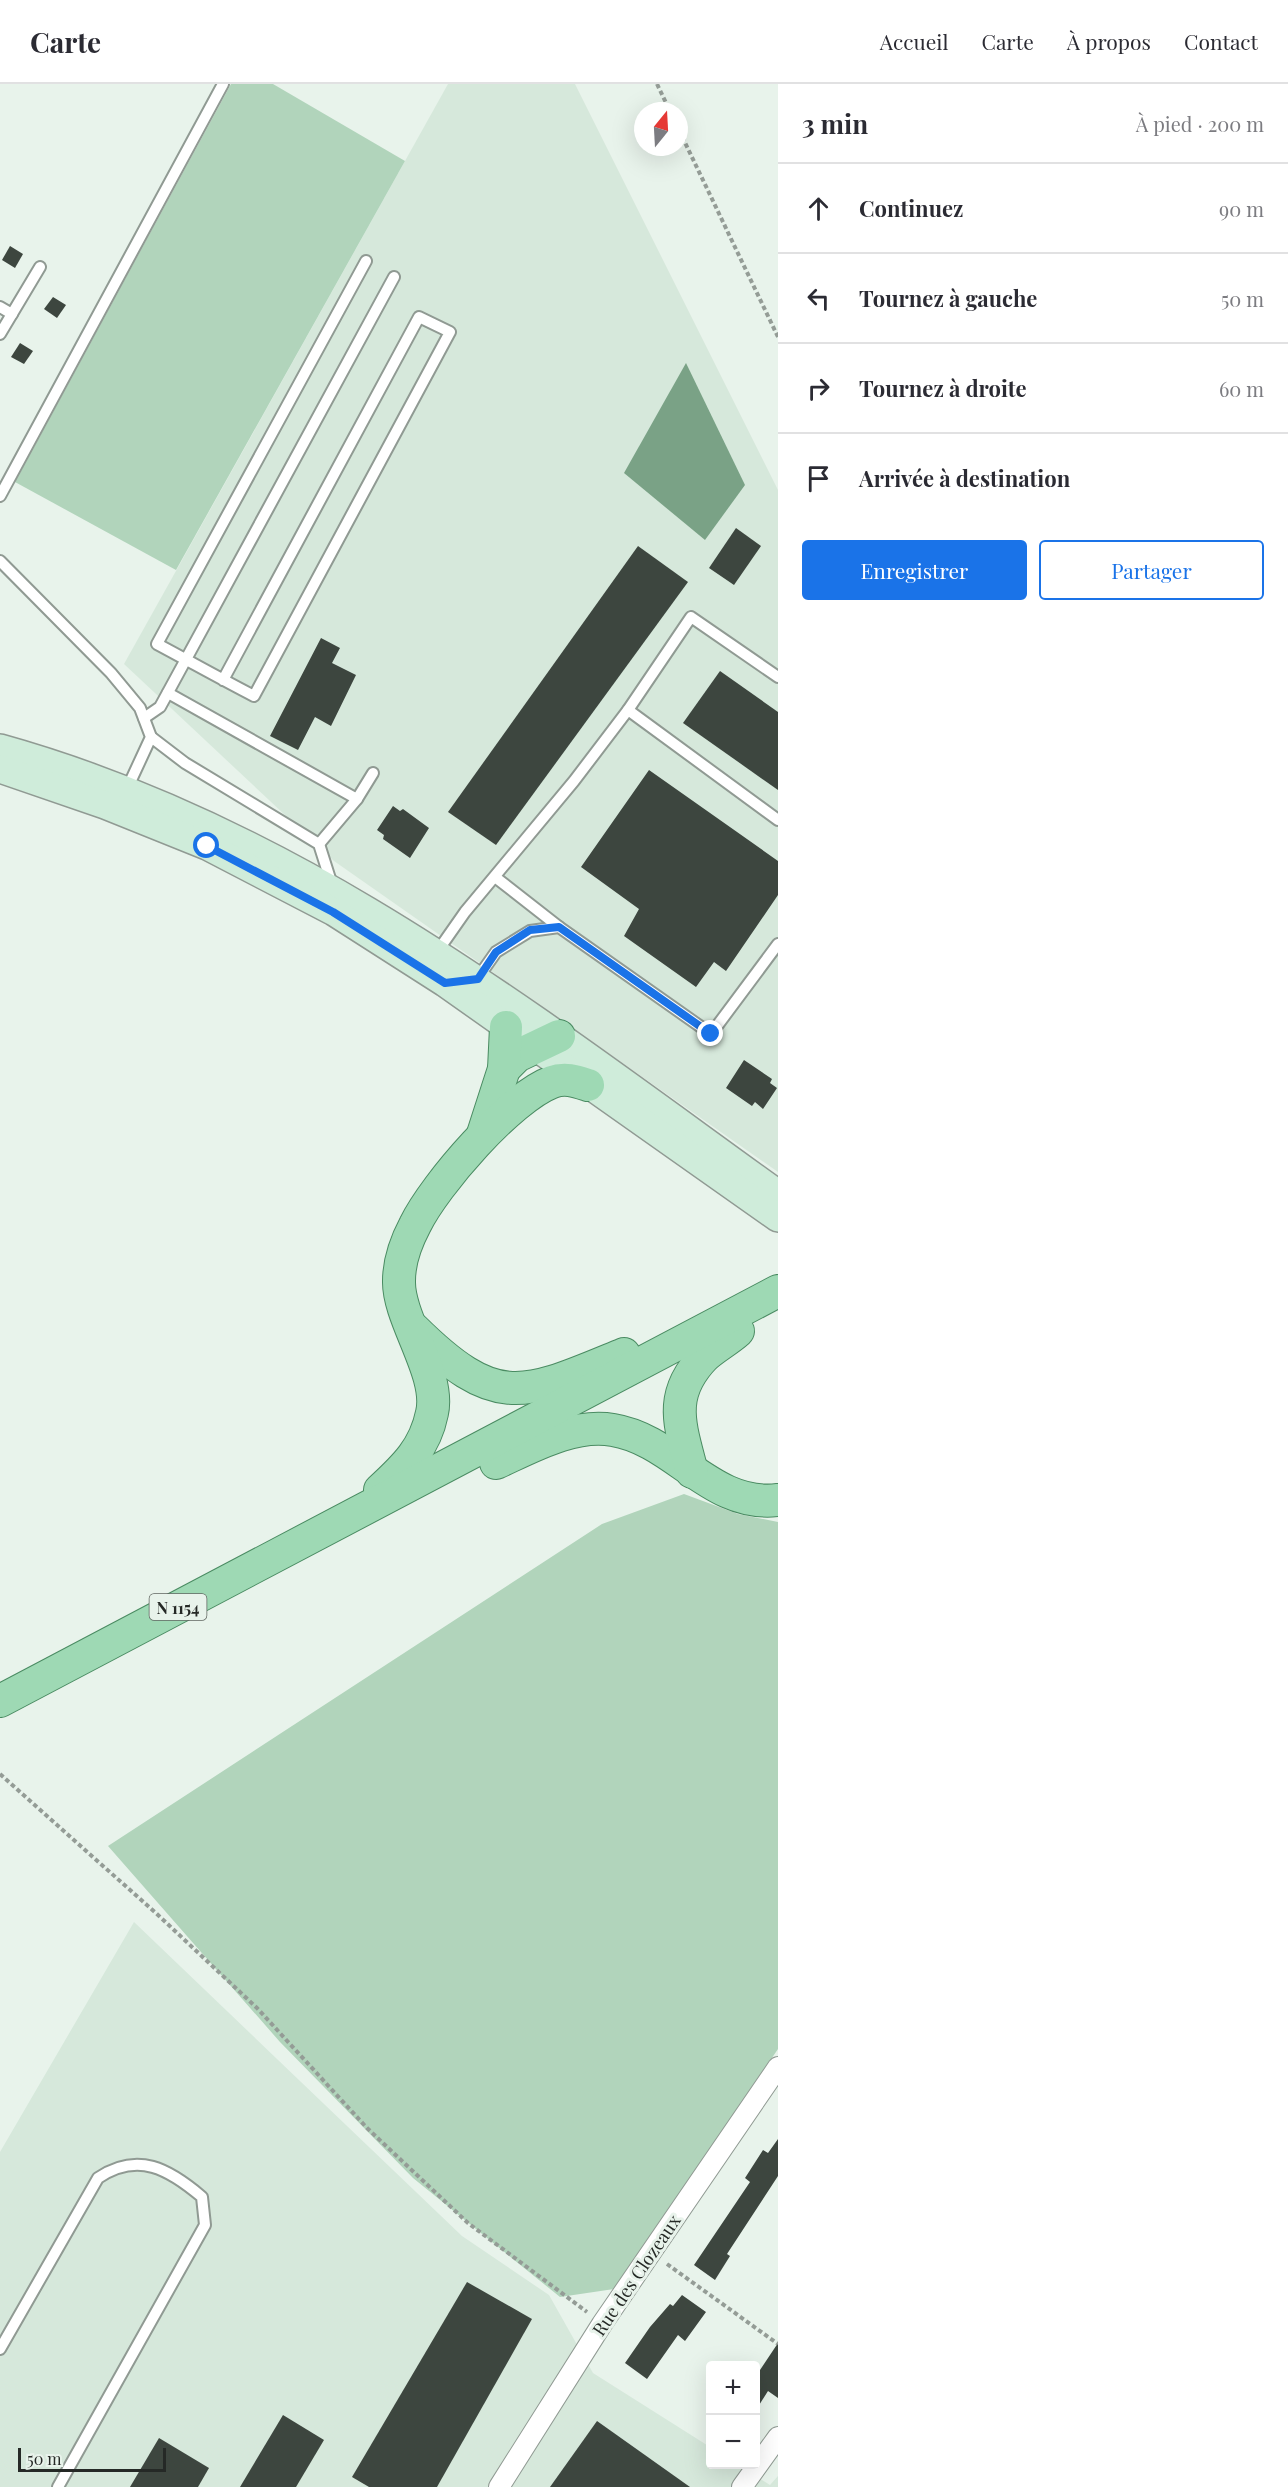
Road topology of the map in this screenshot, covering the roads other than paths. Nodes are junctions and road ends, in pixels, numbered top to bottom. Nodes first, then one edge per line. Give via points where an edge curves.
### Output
1 (223, 84) edge
2 (366, 261) dead end
3 (40, 267) dead end
4 (394, 277) dead end
5 (0, 307) edge
6 (12, 314) junction
7 (0, 334) edge
8 (0, 496) edge
9 (0, 561) edge
10 (186, 659) junction
11 (778, 677) edge
12 (223, 680) junction
13 (168, 693) junction
14 (628, 710) junction
15 (144, 718) junction
16 (151, 737) junction
17 (0, 748) edge
18 (0, 769) edge
19 (373, 773) dead end
20 (116, 798) junction
21 (357, 799) junction
22 (778, 820) edge
23 (319, 844) junction
24 (495, 877) junction
25 (333, 888) junction
26 (559, 927) junction
27 (778, 944) edge
28 (436, 951) junction
29 (478, 979) junction
30 (445, 983) junction
31 (506, 1027) junction
32 (549, 1048) junction
33 (504, 1069) junction
34 (588, 1085) junction
35 (538, 1089) junction
36 (482, 1134) junction
37 (778, 1194) edge
38 (778, 1218) edge
39 (772, 1294) edge
40 (412, 1327) junction
41 (710, 1329) junction
42 (453, 1464) junction
43 (692, 1472) junction
44 (778, 1500) edge
45 (356, 1514) junction
46 (0, 1701) edge
47 (778, 2067) edge
48 (0, 2349) edge
49 (778, 2436) edge
50 (58, 2487) edge
51 (499, 2487) edge
52 (742, 2487) edge

1 - 8 lane
2 - 10 lane via 157,644
3 - 6 lane
4 - 10 lane
5 - 6 lane
6 - 7 lane
9 - 15 lane via 111,673
10 - 12 lane
10 - 13 lane
11 - 14 lane via 691,617
12 - 12 lane via 254,696 450,332 419,317
13 - 15 lane via 160,707
13 - 21 lane
14 - 22 lane
14 - 24 lane
15 - 16 lane
16 - 20 lane
16 - 23 lane via 185,763
17 - 20 main road
18 - 20 main road
19 - 21 lane
20 - 25 main road via 213,827
20 - 30 main road via 135,817 270,877
21 - 23 lane
23 - 25 lane
24 - 26 lane
24 - 28 lane
25 - 28 main road
26 - 27 lane via 711,1034
26 - 29 lane via 530,930 496,952
28 - 29 main road
28 - 30 lane
29 - 30 lane
29 - 32 main road
30 - 31 main road
31 - 32 main road
31 - 33 main road
32 - 33 main road via 517,1056
32 - 34 main road
32 - 35 main road
32 - 37 main road
33 - 36 main road
34 - 35 main road via 570,1079
34 - 38 main road
35 - 36 main road
36 - 40 main road via 415,1224 401,1258 398,1283
39 - 41 main road, N 1154
39 - 43 main road via 737,1333 706,1355 689,1374 681,1392 678,1416
40 - 41 main road via 463,1372 484,1383 521,1389 554,1382 668,1335
40 - 45 main road via 433,1390 429,1425 416,1455
41 - 42 main road, N 1154
42 - 43 main road via 476,1471 553,1438 583,1430 612,1429 637,1436
42 - 45 main road, N 1154
43 - 44 main road via 744,1499
45 - 46 main road, N 1154
47 - 51 street, Rue des Clozeaux via 602,2324
48 - 50 lane via 98,2178 116,2166 149,2164 183,2180 202,2197 205,2225
49 - 52 street

